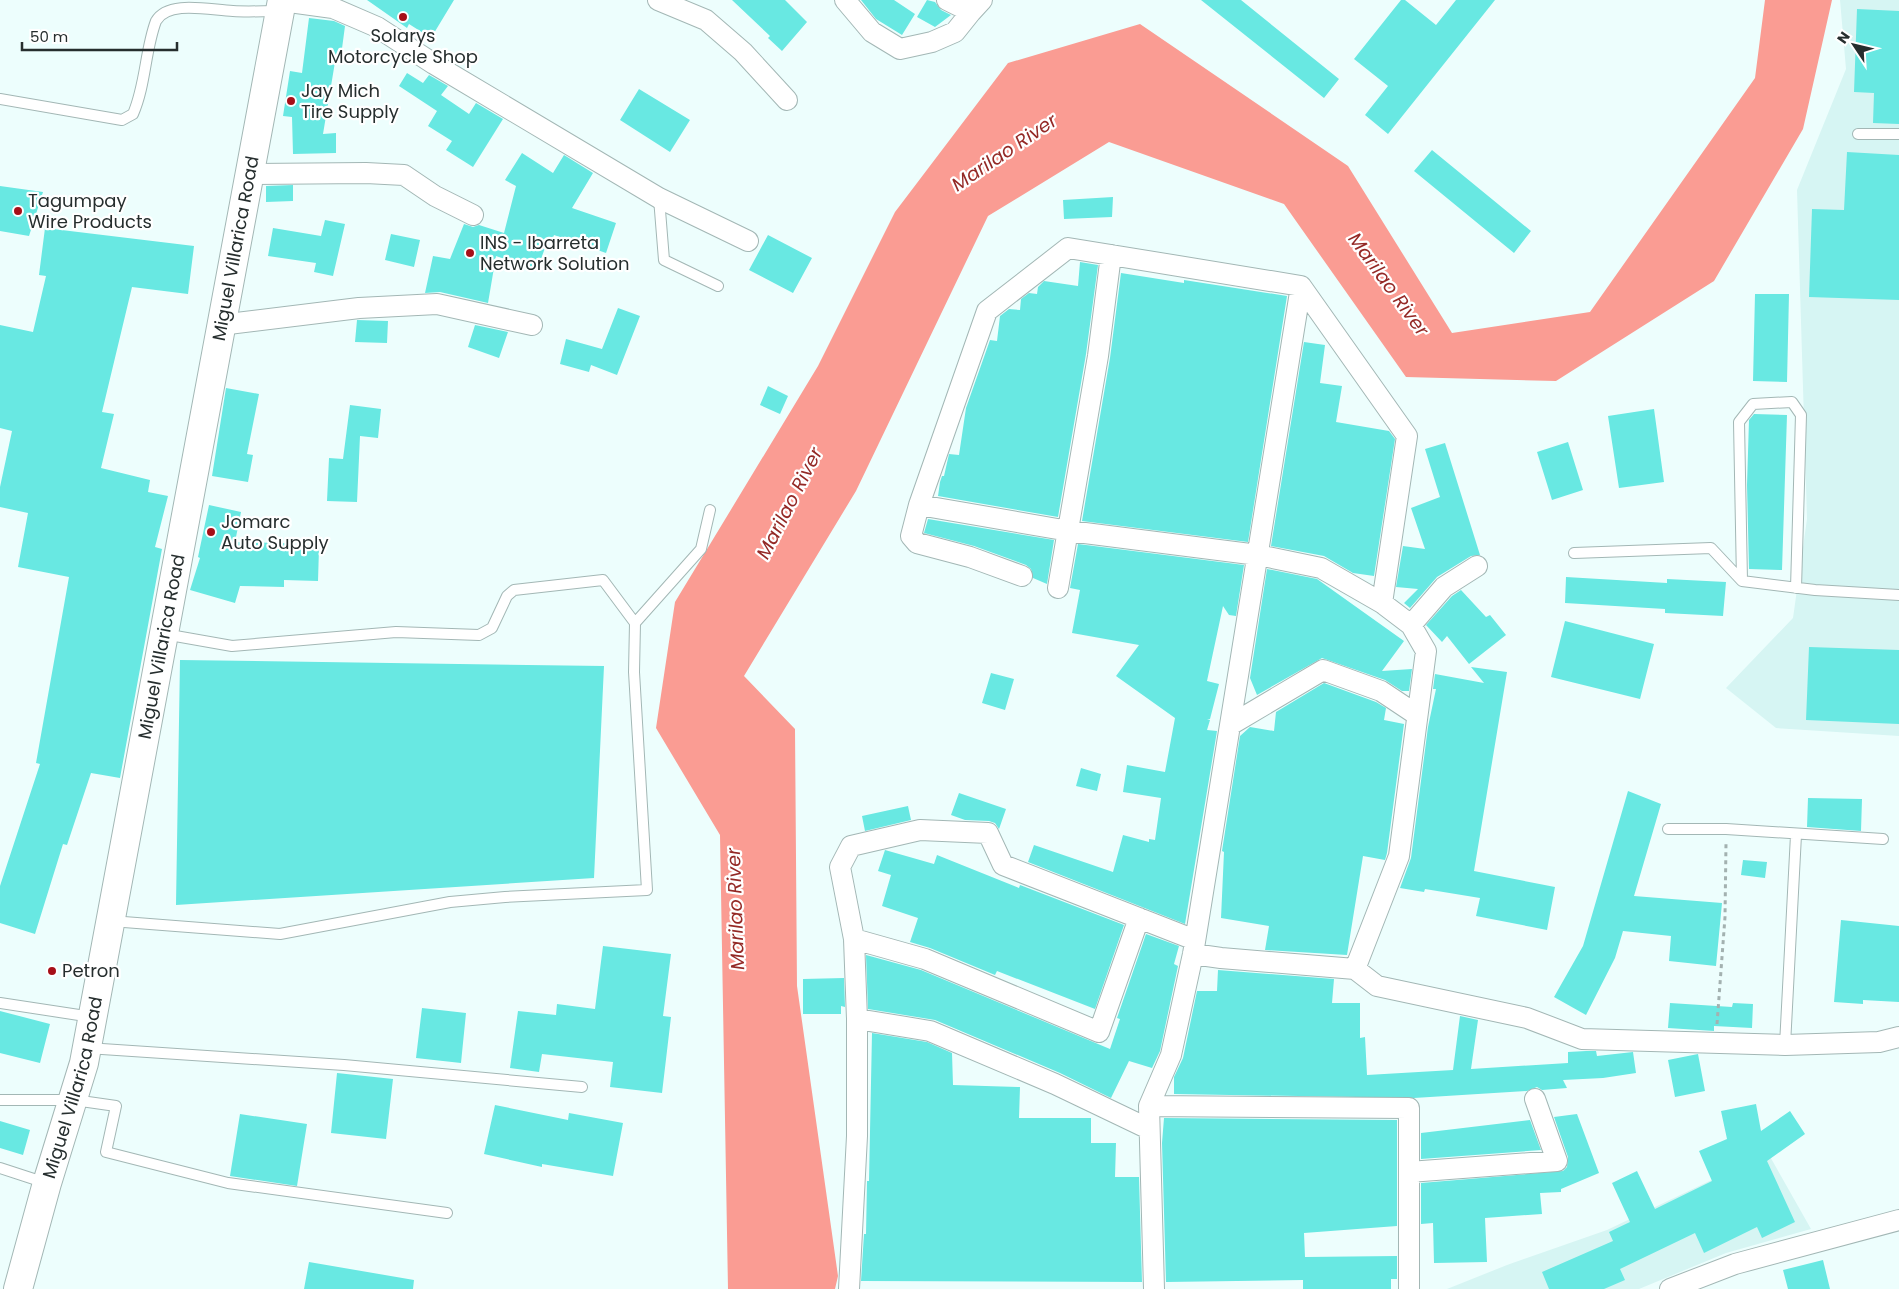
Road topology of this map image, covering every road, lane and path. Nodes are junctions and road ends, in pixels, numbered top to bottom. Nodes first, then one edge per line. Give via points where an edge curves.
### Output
1 (658, 0) edge
2 (845, 0) edge
3 (948, 0) edge
4 (281, 4) edge
5 (976, 6) edge
6 (0, 99) edge
7 (787, 100) dead end
8 (1858, 134) dead end
9 (1899, 134) edge
10 (248, 174) junction
11 (659, 198) junction
12 (473, 215) dead end
13 (748, 241) dead end
14 (1111, 256) junction
15 (718, 286) dead end
16 (1301, 286) junction
17 (220, 325) junction
18 (532, 325) dead end
19 (919, 505) junction
20 (710, 510) dead end
21 (1069, 531) junction
22 (1574, 553) dead end
23 (1258, 555) junction
24 (1477, 566) dead end
25 (1022, 576) dead end
26 (1742, 581) junction
27 (1058, 588) dead end
28 (1796, 588) junction
29 (1899, 595) edge
30 (1382, 603) junction
31 (635, 623) junction
32 (1411, 625) junction
33 (164, 634) junction
34 (1417, 715) junction
35 (1232, 724) junction
36 (1668, 829) dead end
37 (1726, 829) junction
38 (1796, 835) junction
39 (1883, 839) dead end
40 (1139, 918) junction
41 (112, 921) junction
42 (854, 939) junction
43 (1194, 947) junction
44 (1355, 969) junction
45 (0, 1003) edge
46 (93, 1017) junction
47 (857, 1018) junction
48 (1899, 1037) edge
49 (1716, 1042) junction
50 (1785, 1045) junction
51 (87, 1048) junction
52 (582, 1087) dead end
53 (1535, 1099) dead end
54 (0, 1100) edge
55 (74, 1100) junction
56 (1149, 1106) junction
57 (1149, 1129) junction
58 (0, 1168) edge
59 (1409, 1172) junction
60 (47, 1183) junction
61 (447, 1213) dead end
62 (1899, 1220) edge
63 (1704, 1283) edge
64 (18, 1289) edge
65 (849, 1289) edge
66 (1154, 1289) edge
67 (1409, 1289) edge
68 (1670, 1289) edge

1 - 7 street via 706,20 743,52
2 - 5 street via 872,32 900,49 932,42 955,32
3 - 5 street
4 - 6 lane via 231,11 182,3 166,7 156,20 139,100 133,114 122,120
4 - 10 main road, Miguel Villarica Road
4 - 11 street via 333,8 377,27
8 - 9 lane
10 - 12 street via 404,175 435,196
10 - 17 main road, Miguel Villarica Road
11 - 13 street
11 - 15 lane via 664,260
14 - 16 street
14 - 19 street via 1068,248 987,311
14 - 21 street
16 - 23 street
16 - 30 street via 1407,436
17 - 18 street via 359,308 437,304
17 - 33 main road, Miguel Villarica Road
19 - 21 street
19 - 25 street via 912,540
20 - 31 lane via 701,549
21 - 23 street
21 - 27 street
22 - 26 lane via 1711,548
23 - 30 street via 1321,568
23 - 35 street
24 - 32 street via 1444,588
26 - 28 lane
26 - 28 lane via 1739,422 1753,404 1792,402 1801,415
28 - 29 lane
30 - 32 street
31 - 33 lane via 603,580 514,590 506,596 492,628 479,635 396,632 232,646
31 - 41 lane via 634,672 647,890 450,902 280,934
32 - 34 street via 1426,651
33 - 41 main road, Miguel Villarica Road
34 - 35 street via 1381,691 1323,670
34 - 44 street via 1399,856
35 - 43 street
36 - 37 lane
37 - 38 lane
37 - 49 path via 1725,917
38 - 39 lane
38 - 50 lane
40 - 42 street via 1099,1032 925,959
40 - 42 street via 1003,865 988,833 920,830 851,846 840,867
40 - 43 street
41 - 46 main road, Miguel Villarica Road
42 - 47 street
43 - 44 street via 1221,958
43 - 56 street via 1171,1055
44 - 49 street via 1376,986 1527,1018 1582,1039
45 - 46 lane
46 - 51 main road, Miguel Villarica Road
47 - 57 street via 930,1031 1055,1084
47 - 65 street via 857,1136
48 - 50 street via 1879,1042
49 - 50 street
51 - 52 lane via 344,1065
51 - 55 main road, Miguel Villarica Road
53 - 59 street via 1557,1162
54 - 55 lane
55 - 60 main road, Miguel Villarica Road
55 - 61 lane via 116,1106 106,1152 228,1183
56 - 57 street
56 - 59 street via 1408,1108
57 - 66 street
58 - 60 lane
59 - 67 street
60 - 64 main road, Miguel Villarica Road
62 - 63 street via 1735,1264
63 - 68 street

